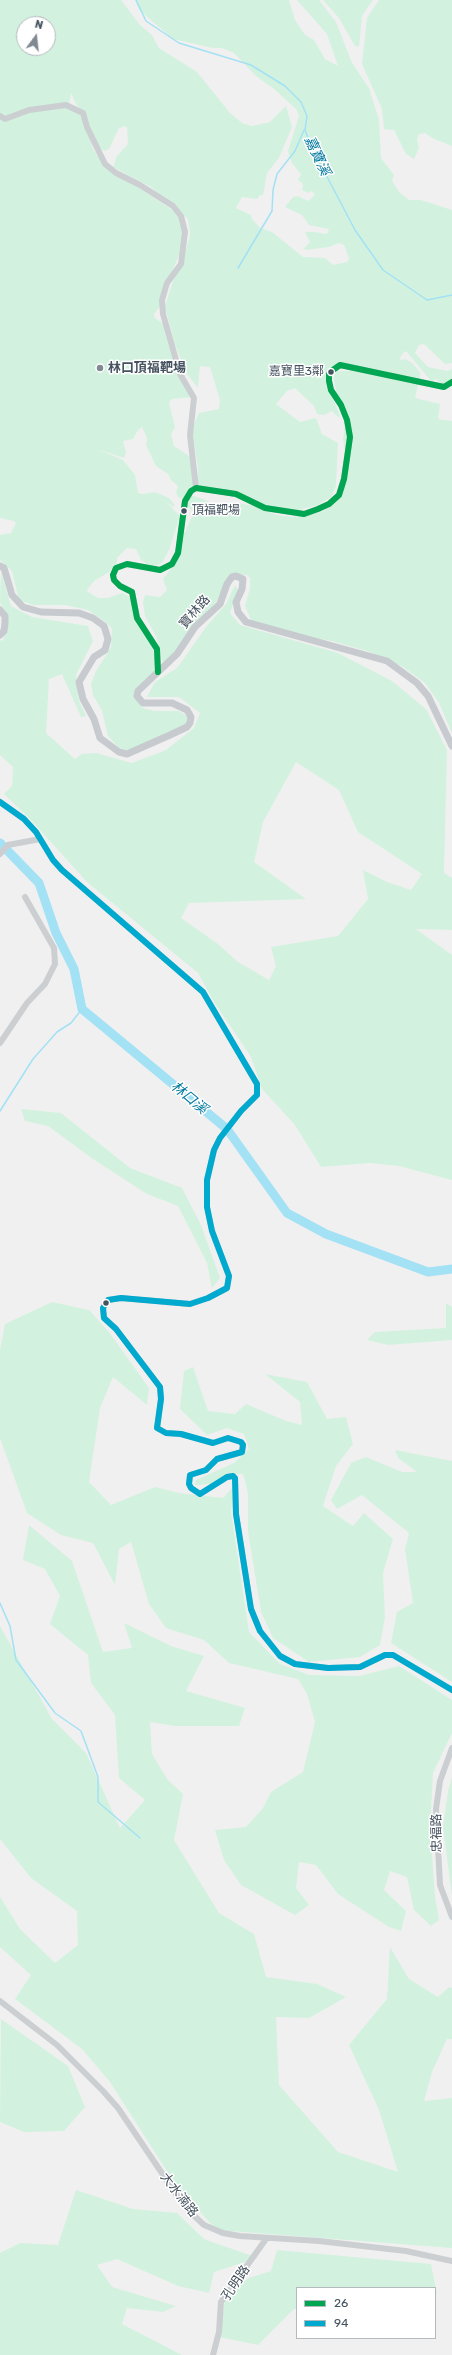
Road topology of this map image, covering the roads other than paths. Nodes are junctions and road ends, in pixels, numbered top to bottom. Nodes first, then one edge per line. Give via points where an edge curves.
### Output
1 (0, 116) edge
2 (452, 382) edge
3 (196, 488) junction
4 (0, 566) edge
5 (0, 610) edge
6 (0, 635) edge
7 (158, 672) junction
8 (452, 746) edge
9 (0, 803) edge
10 (40, 839) junction
11 (0, 854) edge
12 (25, 896) dead end
13 (0, 1043) edge
14 (452, 1690) edge
15 (452, 1748) edge
16 (452, 1917) edge
17 (0, 2001) edge
18 (266, 2239) junction
19 (452, 2260) edge
20 (213, 2355) edge

1 - 3 street via 5,118 28,110 66,105 83,113 105,164 172,206 181,216 186,232 180,264 167,283 162,300 163,314 180,374 194,398 190,435
2 - 3 street via 444,387 340,365 333,370 329,374 330,385 341,405 350,437 339,495 318,509 304,514 266,508 236,494
3 - 7 street via 185,501 178,553 172,564 160,570 127,564 116,568 113,575 120,586 132,592 137,618 157,649
4 - 7 main road, 寶林路 via 4,568 12,595 23,606 41,612 79,613 93,618 104,626 108,639 105,650 94,657 79,682 83,699 94,719 100,738 119,752 127,754 187,727 190,723 192,717 180,706 172,703 143,703 139,700 138,691 141,686
5 - 6 main road via 5,616 5,625
7 - 8 main road, 寶林路 via 177,654 195,627 220,604 232,577 240,577 243,582 237,596 236,607 246,622 387,661 417,683 428,696
9 - 10 street via 24,819
10 - 11 street via 8,845
10 - 14 street via 62,870 204,992 257,1084 257,1095 241,1111 214,1150 206,1188 212,1231 229,1276 227,1288 190,1304 113,1298 106,1303 102,1313 104,1318 116,1329 160,1387 161,1399 156,1424 160,1432 181,1434 213,1443 228,1438 243,1445 242,1452 217,1459 206,1470 190,1475 189,1484 200,1494 227,1477 235,1478 236,1514 251,1609 260,1631 280,1656 295,1664 328,1668 360,1667 385,1655 393,1655
12 - 13 street via 54,948 55,964 45,984 26,1003
15 - 16 street, 忠福路 via 440,1781 436,1809 440,1885
17 - 18 street, 大水湳路 via 57,2045 104,2091 178,2197 197,2219 223,2233
18 - 19 street, 大水湳路 via 319,2241 406,2251
18 - 20 street, 孔明路 via 221,2302 219,2332

